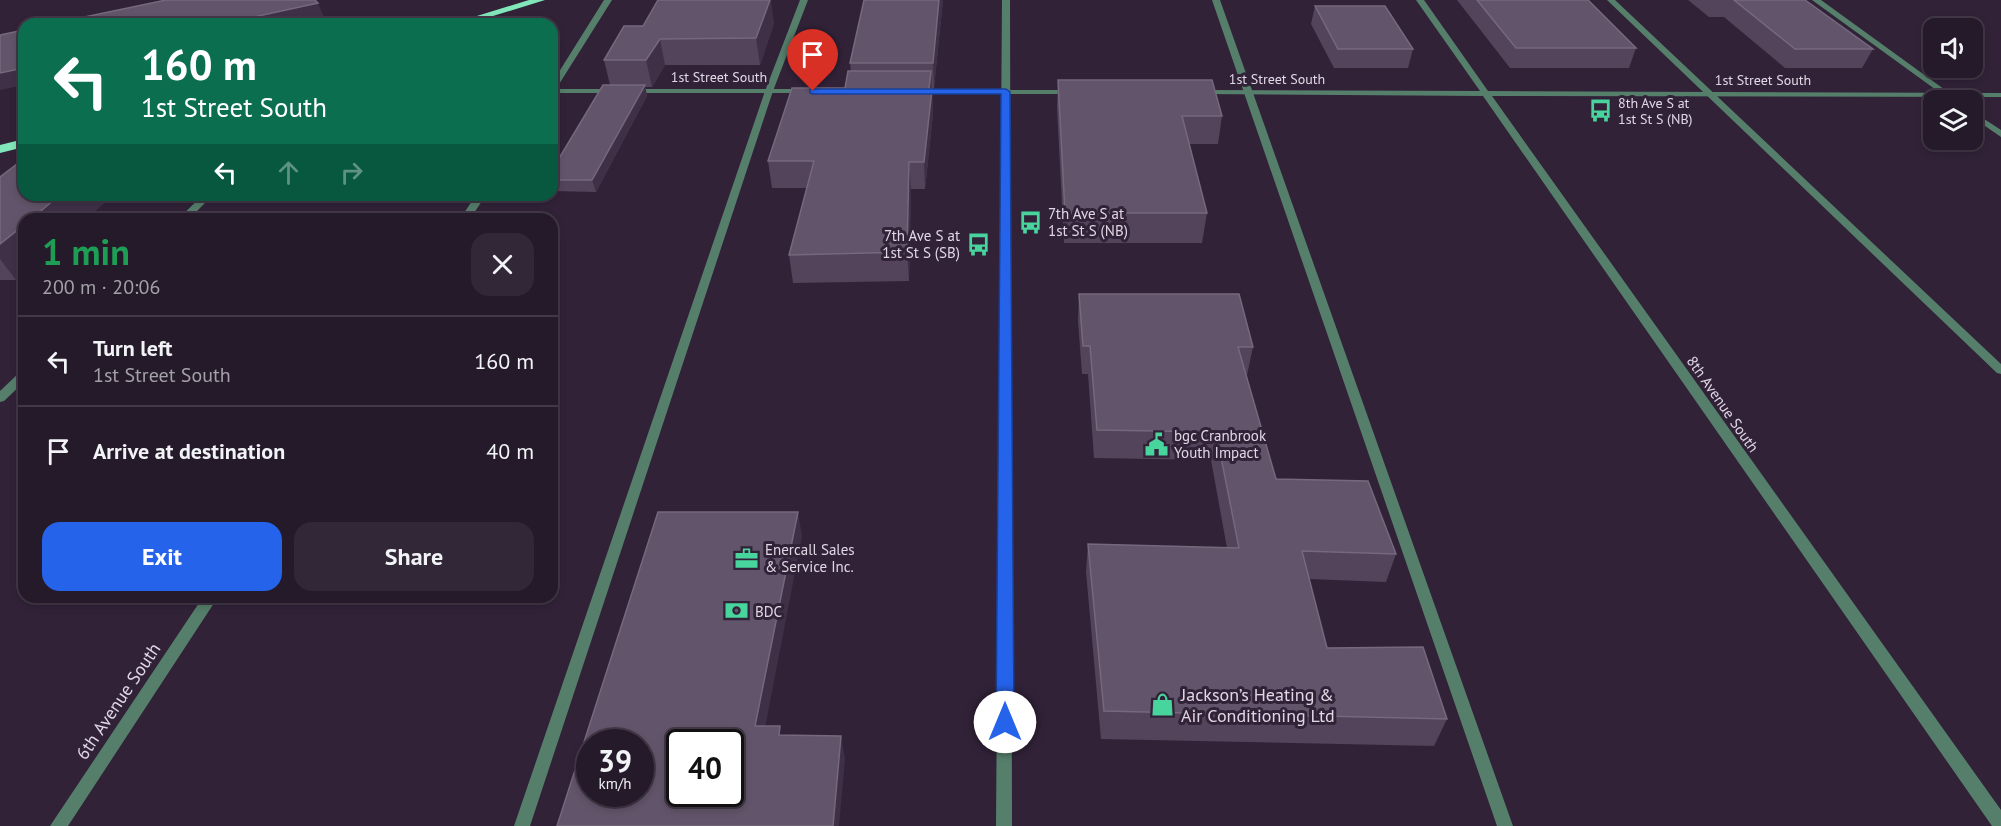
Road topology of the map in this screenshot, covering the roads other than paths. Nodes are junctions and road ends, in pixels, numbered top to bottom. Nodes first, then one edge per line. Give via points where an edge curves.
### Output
1 (540, 0) edge
2 (608, 0) edge
3 (804, 0) edge
4 (1006, 0) edge
5 (1216, 0) edge
6 (1420, 0) edge
7 (1611, 0) edge
8 (1816, 0) edge
9 (477, 18) edge
10 (558, 80) edge
11 (558, 90) edge
12 (1941, 90) edge
13 (770, 91) junction
14 (816, 91) edge
15 (908, 92) edge
16 (1006, 92) junction
17 (1086, 92) edge
18 (1190, 92) edge
19 (1247, 92) junction
20 (1486, 93) junction
21 (1710, 94) junction
22 (1923, 94) edge
23 (1983, 94) edge
24 (2001, 94) edge
25 (1983, 121) edge
26 (2001, 134) edge
27 (18, 145) edge
28 (1, 150) edge
29 (202, 201) edge
30 (189, 213) edge
31 (2001, 370) edge
32 (18, 381) edge
33 (0, 399) edge
34 (207, 603) edge
35 (2001, 825) edge
36 (58, 826) edge
37 (522, 826) edge
38 (1004, 826) edge
39 (1505, 826) edge

1 - 9 highway
2 - 10 street
3 - 13 street
4 - 16 street
5 - 19 street
6 - 20 street, 8th Avenue South
7 - 21 street
8 - 12 street
11 - 13 street, 1st Street South
13 - 14 street, 1st Street South
13 - 37 street
15 - 16 street
16 - 17 street
16 - 38 street
18 - 19 street, 1st Street South
19 - 20 street, 1st Street South
19 - 39 street
20 - 21 street, 1st Street South
20 - 35 street, 8th Avenue South
21 - 22 street, 1st Street South
21 - 31 street
23 - 24 street, 1st Street South
25 - 26 street
27 - 28 highway
29 - 30 street
32 - 33 street
34 - 36 street, 6th Avenue South

